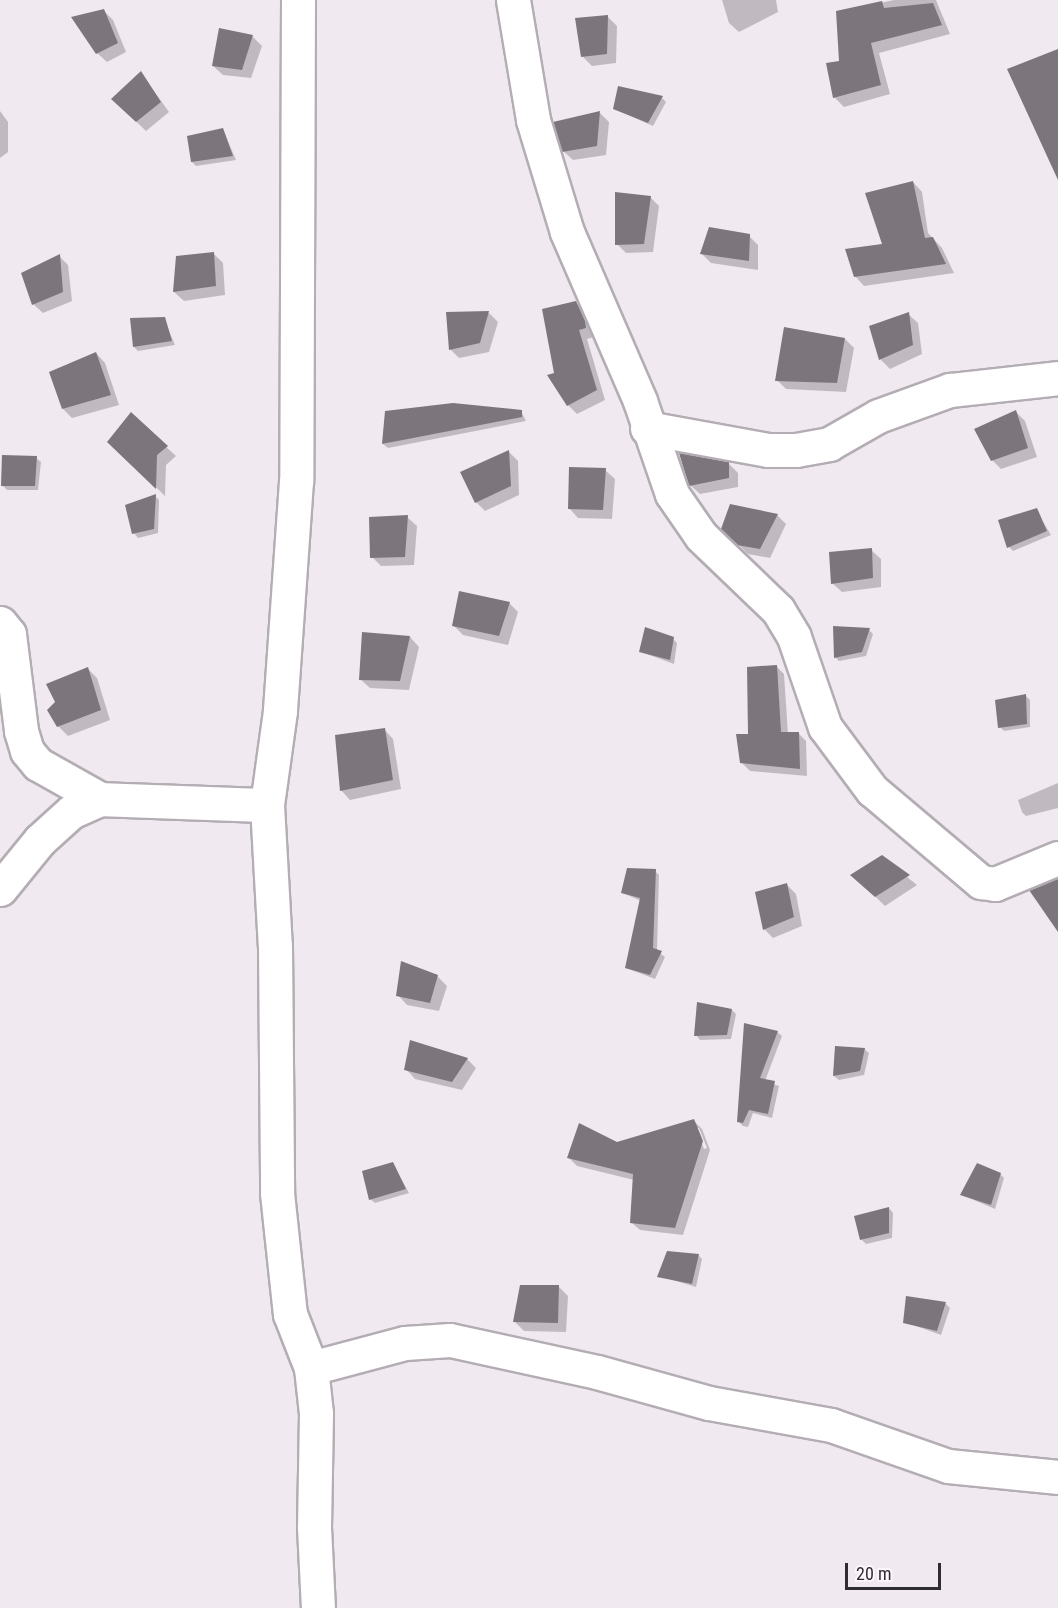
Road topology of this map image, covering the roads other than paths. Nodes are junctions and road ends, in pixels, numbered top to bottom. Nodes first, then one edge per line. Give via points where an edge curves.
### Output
1 (298, 0) edge
2 (513, 0) edge
3 (1058, 378) edge
4 (647, 428) junction
5 (0, 623) edge
6 (100, 799) junction
7 (267, 805) junction
8 (1058, 858) edge
9 (0, 890) edge
10 (311, 1368) junction
11 (1058, 1477) edge
12 (318, 1608) edge

1 - 7 street via 296,481 280,711
2 - 4 street via 541,150 567,232 640,401
3 - 4 street via 932,395 879,416 829,444 796,450 768,450
4 - 8 street via 672,494 701,536 778,610 794,637 825,727 872,790 981,882 995,884
5 - 6 street via 9,634 27,751 38,764
6 - 7 street
6 - 9 street via 70,812 40,840
7 - 10 street via 275,946 278,1193 290,1314
10 - 11 street via 405,1343 450,1340 597,1372 709,1403 831,1425 948,1466
10 - 12 street via 316,1413 314,1527

